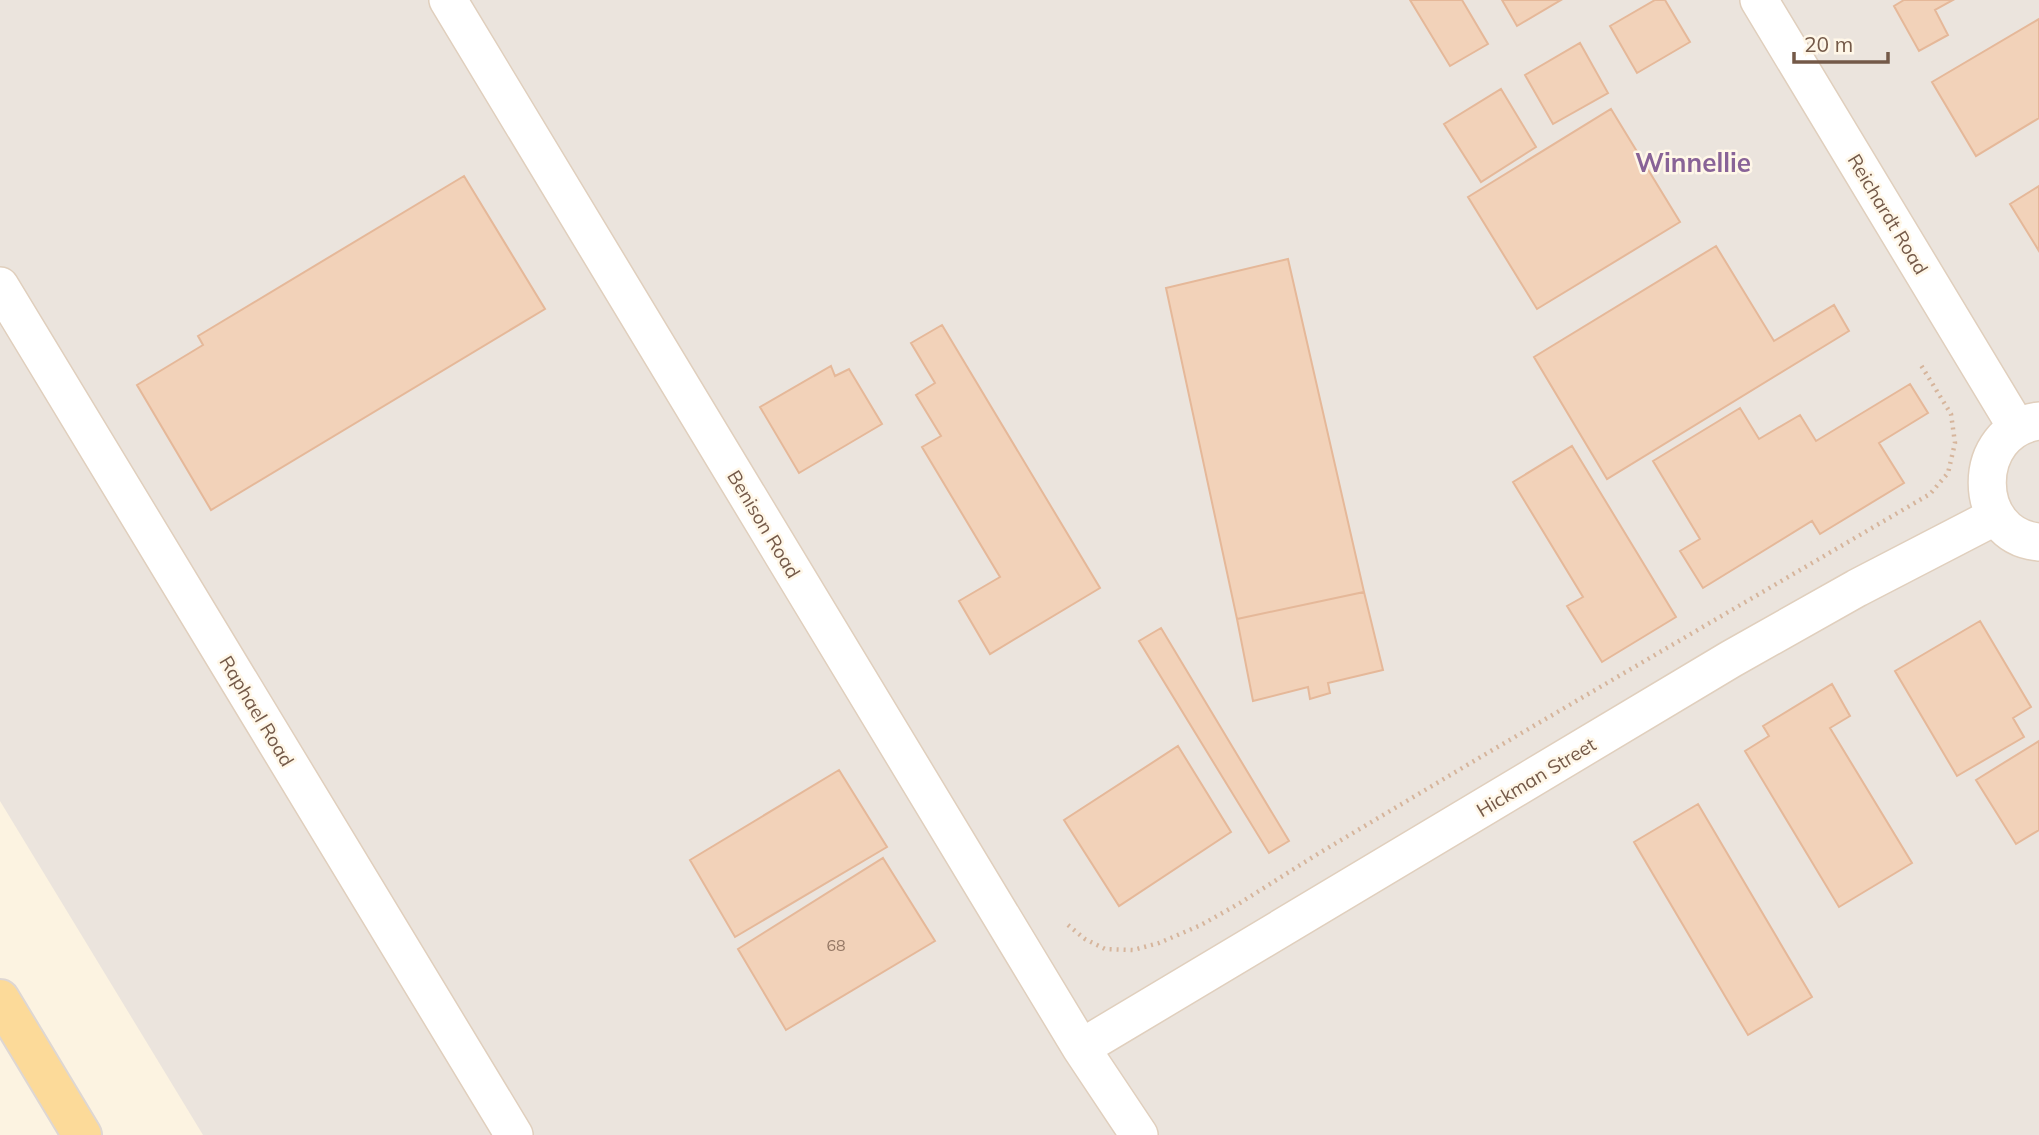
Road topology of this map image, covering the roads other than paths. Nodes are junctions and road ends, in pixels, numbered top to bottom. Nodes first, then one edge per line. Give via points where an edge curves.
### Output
1 (1759, 0) edge
2 (460, 4) edge
3 (0, 286) edge
4 (2028, 424) edge
5 (1996, 516) junction
6 (2039, 542) edge
7 (0, 999) edge
8 (1082, 1048) junction
9 (82, 1135) edge
10 (514, 1135) edge
11 (1139, 1135) edge

1 - 4 street, Reichardt Road
2 - 8 street, Benison Road
3 - 10 street, Raphael Road
4 - 5 street via 1998,444 1987,468 1987,493
5 - 6 street via 2012,532
5 - 8 street, Hickman Street via 1731,659
7 - 9 main road
8 - 11 street, Benison Road

